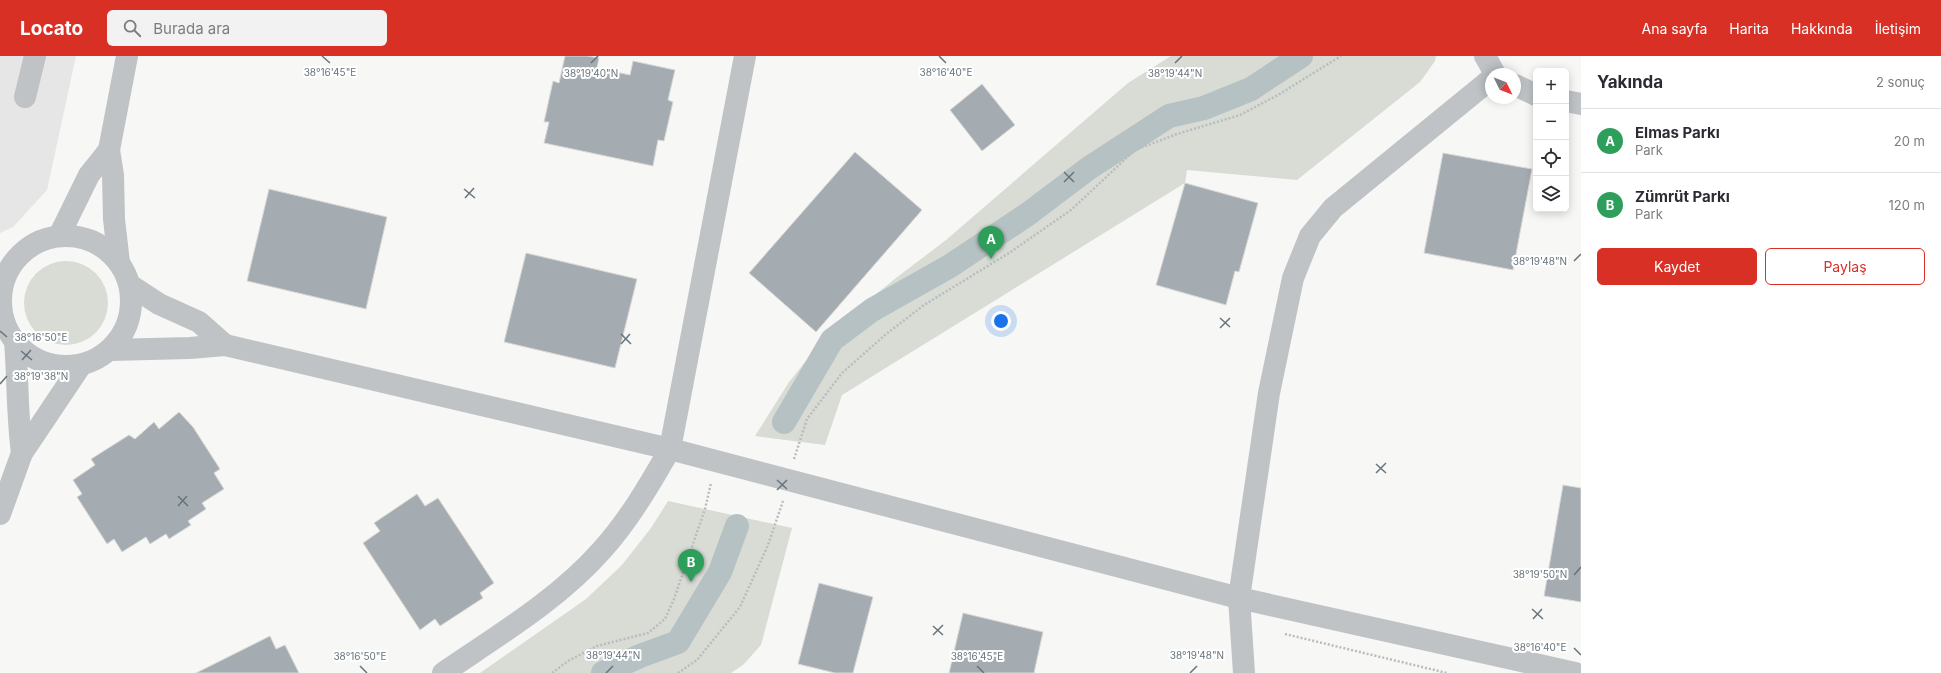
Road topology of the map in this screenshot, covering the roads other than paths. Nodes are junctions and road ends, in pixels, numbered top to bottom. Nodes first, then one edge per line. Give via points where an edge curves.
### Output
1 (34, 56) edge
2 (127, 56) edge
3 (745, 56) edge
4 (1485, 56) edge
5 (1492, 68) edge
6 (1485, 84) edge
7 (1521, 88) edge
8 (1533, 94) edge
9 (25, 97) dead end
10 (1569, 102) edge
11 (1581, 104) edge
12 (109, 150) junction
13 (59, 236) junction
14 (23, 252) junction
15 (0, 255) edge
16 (119, 263) junction
17 (130, 285) junction
18 (1, 318) edge
19 (15, 342) junction
20 (225, 345) junction
21 (110, 350) junction
22 (81, 365) junction
23 (670, 449) junction
24 (22, 453) junction
25 (0, 514) edge
26 (1239, 598) junction
27 (443, 673) edge
28 (1244, 673) edge
29 (1575, 673) edge

1 - 9 street
2 - 12 street
3 - 23 street
4 - 5 street
6 - 26 street via 1333,208 1310,236 1293,278 1269,393
7 - 8 street
10 - 11 street
12 - 13 street via 89,175
12 - 16 street
13 - 14 street via 30,246
13 - 16 street via 73,235 95,241 113,254
14 - 15 street
14 - 18 street via 14,261 3,281
16 - 17 street
17 - 20 street via 159,304 200,322
17 - 21 street via 130,317 121,337
18 - 19 street
19 - 22 street via 33,358 48,364 64,367
19 - 24 street
20 - 21 street
20 - 23 street
21 - 22 street
22 - 24 street
23 - 26 street
23 - 27 street via 644,493 602,550 563,588
24 - 25 street
26 - 28 street
26 - 29 street

